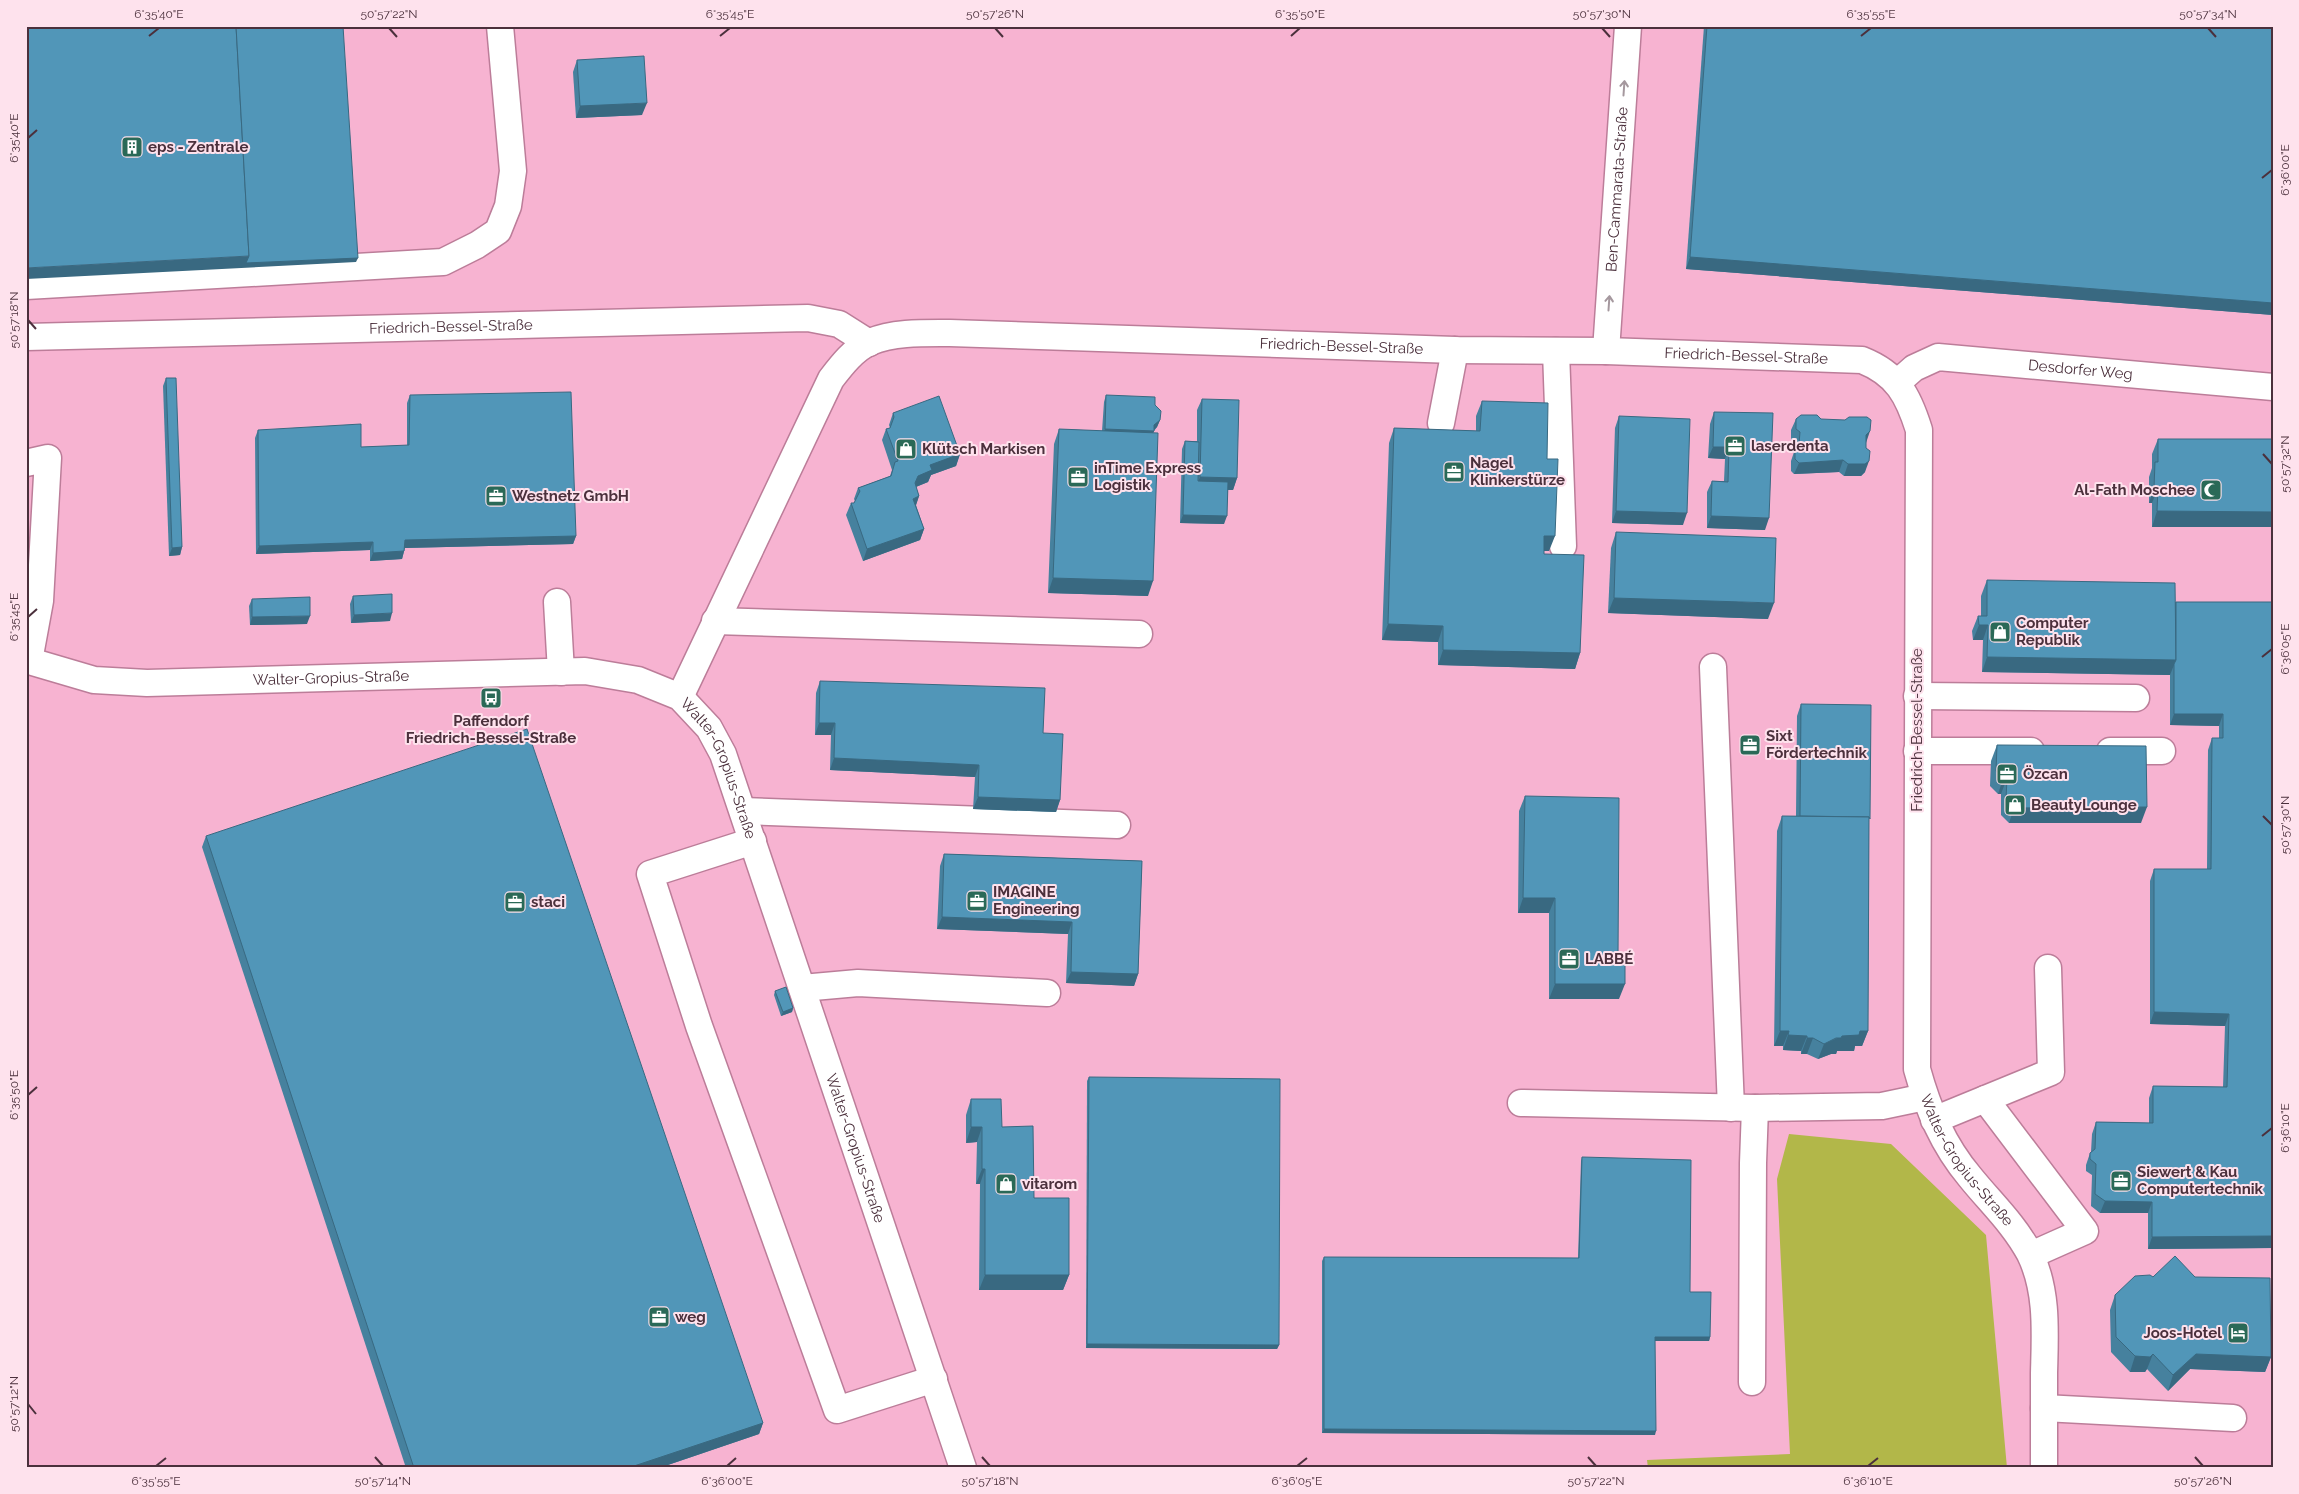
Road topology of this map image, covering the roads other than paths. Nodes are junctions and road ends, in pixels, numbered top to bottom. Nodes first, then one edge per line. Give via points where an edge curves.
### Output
1 (500, 26) edge
2 (1628, 26) edge
3 (26, 286) edge
4 (26, 337) edge
5 (869, 342) junction
6 (1455, 350) junction
7 (1606, 351) junction
8 (1556, 352) junction
9 (1897, 382) junction
10 (2273, 387) edge
11 (1441, 422) dead end
12 (26, 463) edge
13 (1563, 546) dead end
14 (557, 602) dead end
15 (715, 622) junction
16 (1139, 634) dead end
17 (28, 660) edge
18 (1714, 668) dead end
19 (561, 672) junction
20 (1917, 696) junction
21 (680, 697) junction
22 (2136, 698) dead end
23 (2056, 751) edge
24 (2085, 751) edge
25 (2162, 751) dead end
26 (1917, 752) junction
27 (743, 811) junction
28 (1117, 825) dead end
29 (753, 841) junction
30 (2048, 968) dead end
31 (802, 988) junction
32 (1047, 993) dead end
33 (1985, 1099) junction
34 (1521, 1103) dead end
35 (1743, 1108) junction
36 (1929, 1109) junction
37 (2030, 1255) junction
38 (934, 1379) junction
39 (1752, 1382) dead end
40 (2044, 1408) junction
41 (2233, 1418) dead end
42 (963, 1468) edge
43 (2044, 1468) edge

1 - 3 street via 513,171 508,206 498,231 477,245 442,262
7 -> 2 street, Ben-Cammarata-Straße
4 - 5 street, Friedrich-Bessel-Straße via 808,318 839,324
5 - 6 street, Friedrich-Bessel-Straße via 912,333 950,333
5 - 15 street, Friedrich-Bessel-Straße via 848,358 831,379
6 - 8 street, Friedrich-Bessel-Straße
6 - 11 street
7 - 8 street, Friedrich-Bessel-Straße
7 - 9 street, Friedrich-Bessel-Straße via 1862,360 1877,366
8 - 13 street
9 - 10 street, Desdorfer Weg via 1914,368 1938,357
9 - 20 street, Friedrich-Bessel-Straße via 1912,408 1919,430
12 - 17 street via 48,458 40,601
14 - 19 street
15 - 16 street
15 - 21 street, Friedrich-Bessel-Straße
17 - 19 street, Walter-Gropius-Straße via 94,680 147,683
18 - 35 street
19 - 21 street, Walter-Gropius-Straße via 585,671 638,680
20 - 22 street
20 - 26 street, Friedrich-Bessel-Straße
21 - 27 street, Walter-Gropius-Straße via 709,728 723,754
23 - 26 street
24 - 25 street
26 - 36 street, Friedrich-Bessel-Straße via 1917,1061
27 - 28 street
27 - 29 street, Walter-Gropius-Straße
29 - 31 street, Walter-Gropius-Straße
29 - 38 street via 650,874 699,1026 836,1410
30 - 33 street via 2051,1072
31 - 32 street via 858,983
31 - 38 street, Walter-Gropius-Straße
33 - 36 street
33 - 37 street via 2085,1231
34 - 35 street, Walter-Gropius-Straße
35 - 36 street, Walter-Gropius-Straße via 1882,1106
35 - 39 street via 1753,1163
36 - 37 street, Walter-Gropius-Straße via 1945,1143 1970,1177 2014,1226
37 - 40 street, Walter-Gropius-Straße via 2045,1312
38 - 42 street, Walter-Gropius-Straße
40 - 41 street
40 - 43 street, Walter-Gropius-Straße

